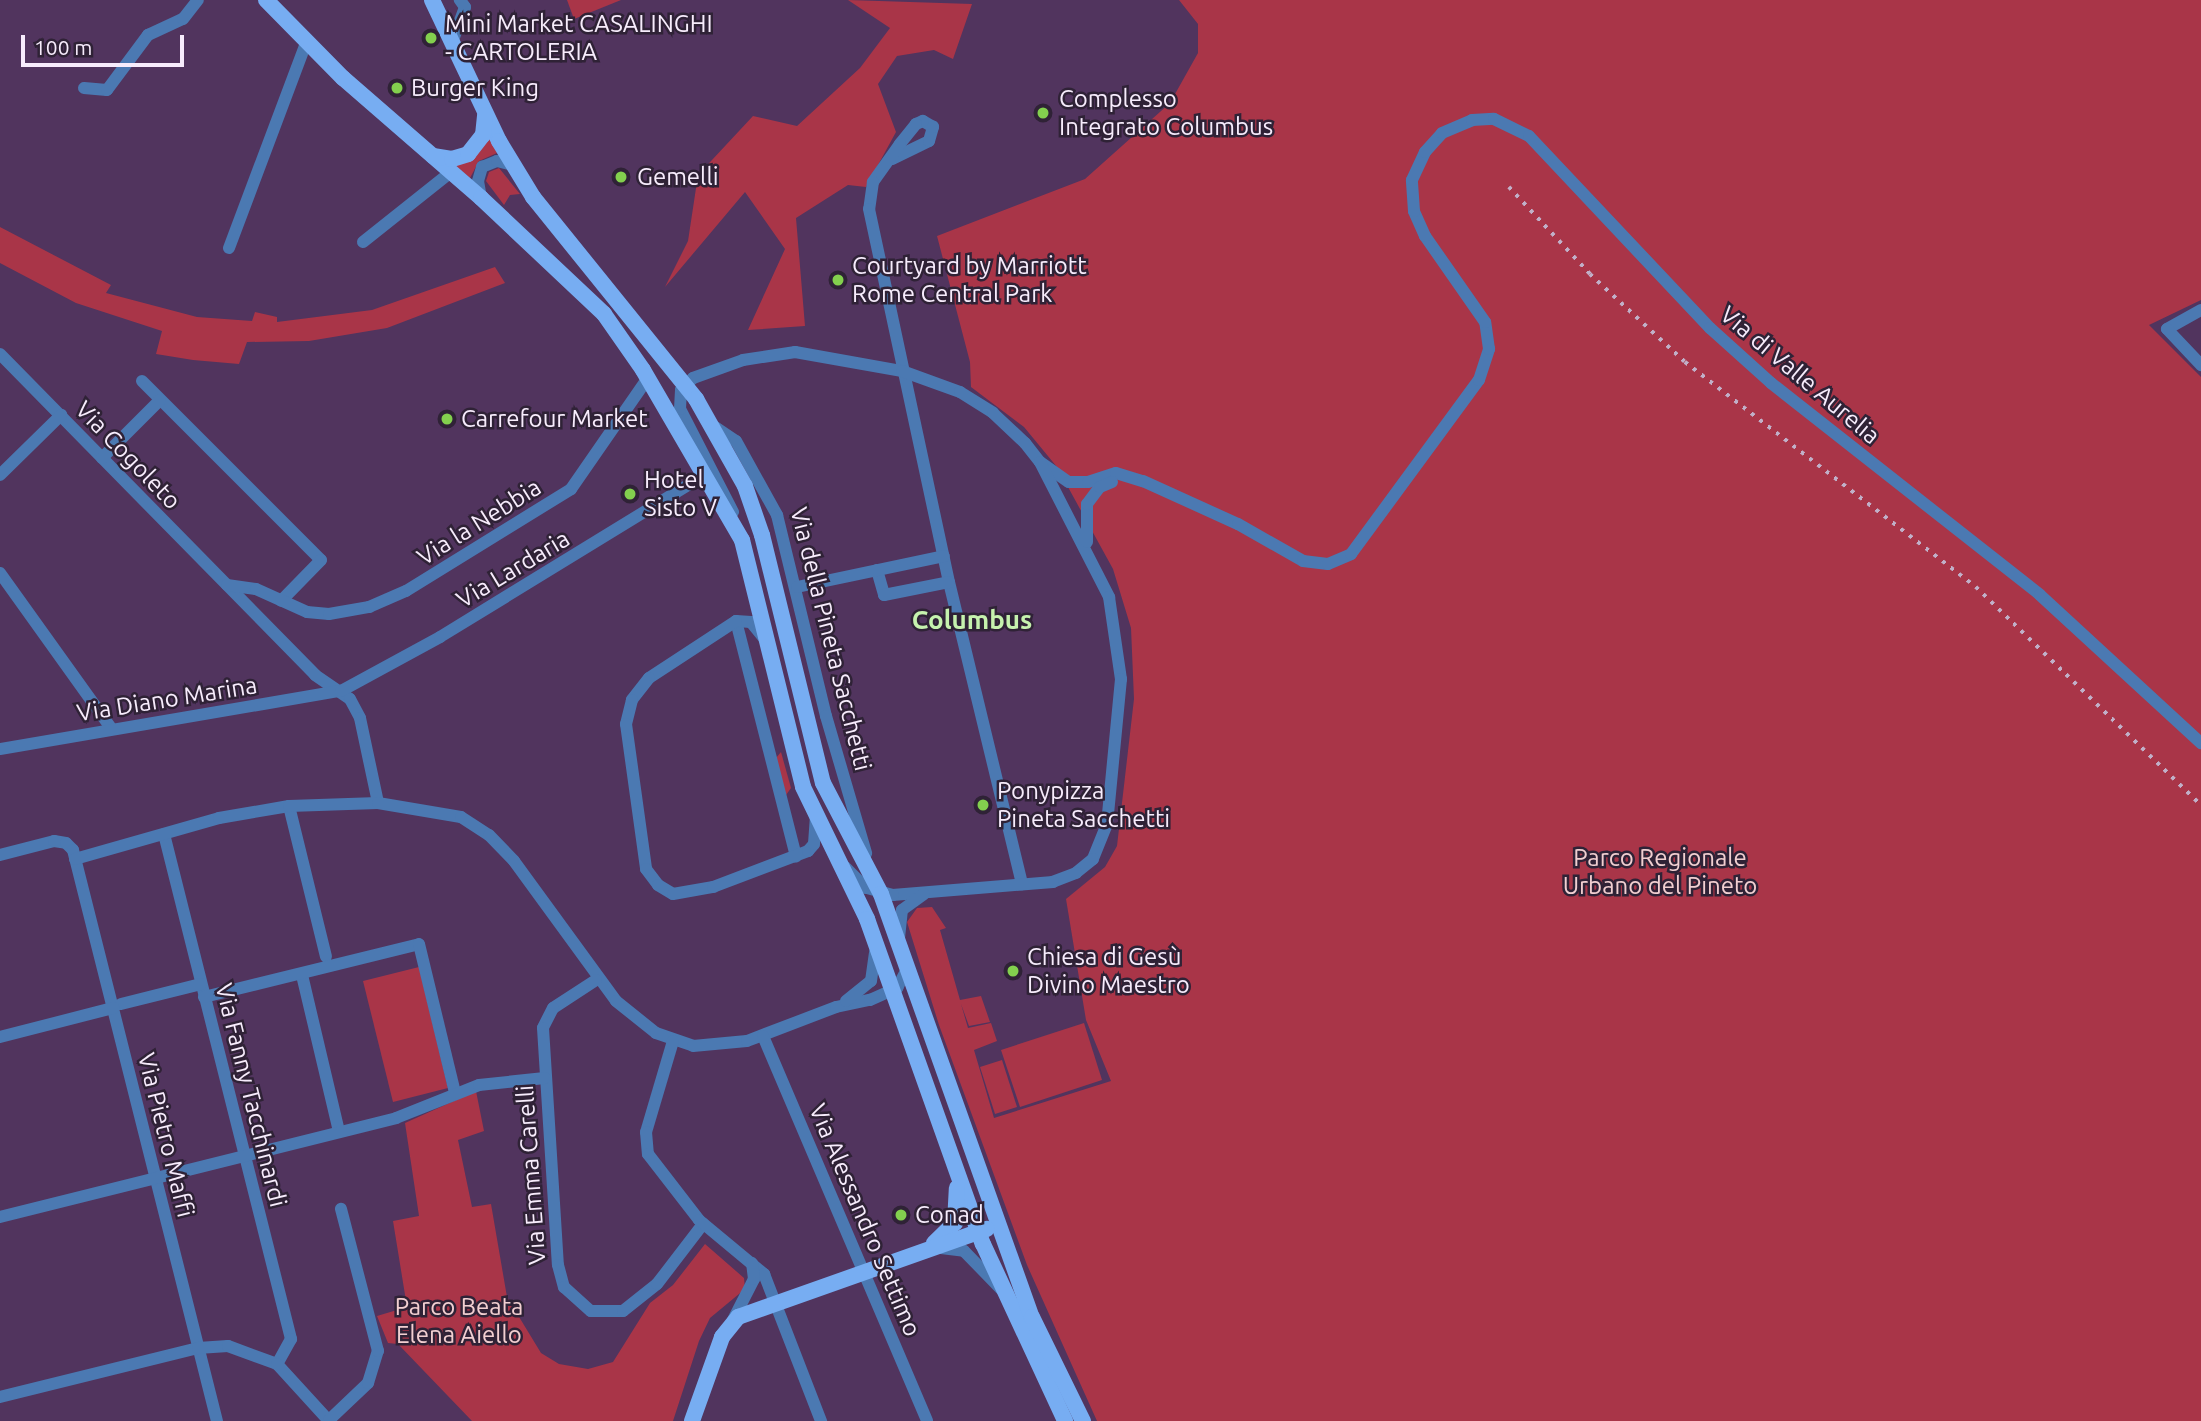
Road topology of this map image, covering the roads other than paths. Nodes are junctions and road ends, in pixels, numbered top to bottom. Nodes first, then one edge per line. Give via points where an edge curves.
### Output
1 (198, 0) edge
2 (266, 0) edge
3 (432, 0) edge
4 (460, 0) edge
5 (453, 40) junction
6 (307, 41) junction
7 (84, 88) dead end
8 (484, 110) junction
9 (432, 156) junction
10 (892, 159) dead end
11 (513, 165) junction
12 (451, 172) junction
13 (481, 198) junction
14 (363, 242) dead end
15 (229, 248) dead end
16 (2201, 310) edge
17 (0, 354) edge
18 (2201, 365) edge
19 (902, 371) junction
20 (648, 378) junction
21 (142, 381) dead end
22 (685, 384) junction
23 (160, 400) junction
24 (61, 415) junction
25 (715, 427) junction
26 (102, 458) junction
27 (1040, 462) junction
28 (0, 475) edge
29 (703, 476) junction
30 (1133, 478) junction
31 (742, 540) junction
32 (1089, 552) junction
33 (944, 555) junction
34 (877, 570) junction
35 (0, 573) edge
36 (949, 582) junction
37 (227, 585) junction
38 (797, 587) junction
39 (281, 601) junction
40 (736, 621) junction
41 (767, 643) junction
42 (341, 691) junction
43 (111, 728) junction
44 (2201, 743) edge
45 (0, 749) edge
46 (378, 803) junction
47 (289, 806) junction
48 (816, 817) junction
49 (163, 834) junction
50 (0, 855) edge
51 (796, 856) junction
52 (835, 856) junction
53 (75, 859) junction
54 (1022, 884) junction
55 (878, 887) junction
56 (927, 892) junction
57 (872, 932) junction
58 (899, 945) junction
59 (326, 957) dead end
60 (908, 969) junction
61 (302, 975) junction
62 (596, 979) junction
63 (894, 990) junction
64 (203, 991) junction
65 (117, 1006) junction
66 (836, 1007) junction
67 (764, 1036) junction
68 (0, 1037) edge
69 (673, 1041) junction
70 (545, 1078) junction
71 (455, 1093) junction
72 (339, 1132) junction
73 (244, 1155) junction
74 (957, 1175) junction
75 (156, 1178) junction
76 (341, 1209) dead end
77 (995, 1215) junction
78 (0, 1217) edge
79 (703, 1224) junction
80 (979, 1234) junction
81 (927, 1248) junction
82 (752, 1263) junction
83 (864, 1270) junction
84 (1002, 1291) junction
85 (776, 1301) junction
86 (732, 1322) junction
87 (198, 1348) junction
88 (276, 1364) junction
89 (0, 1397) edge
90 (1058, 1414) edge
91 (329, 1420) edge
92 (217, 1421) edge
93 (692, 1421) edge
94 (821, 1421) edge
95 (927, 1421) edge
96 (1065, 1421) edge
97 (1083, 1421) edge

1 - 7 street via 183,19 148,35 107,90
2 - 6 main road
3 - 5 main road, Via della Pineta Sacchetti
4 - 5 street via 464,7
5 - 8 main road, Via della Pineta Sacchetti
6 - 9 main road
6 - 15 street
8 - 9 main road via 484,132 473,149 452,159
8 - 11 main road, Via della Pineta Sacchetti
9 - 12 main road
10 - 19 street via 875,178 868,204
11 - 13 street via 497,161 482,166 478,176
11 - 22 main road, Via della Pineta Sacchetti via 571,248
12 - 13 main road
12 - 14 street
13 - 20 main road via 604,314
16 - 18 street via 2167,329
17 - 24 street, Via Cogoleto
19 - 22 street via 783,353 707,371
19 - 27 street via 952,388 985,407
19 - 33 street
20 - 29 main road
20 - 39 street, Via la Nebbia via 575,485 457,562 406,591 356,611 314,613
21 - 23 street
22 - 25 main road, Via della Pineta Sacchetti
22 - 31 street via 680,409 712,466
23 - 26 street
23 - 39 street via 321,560
24 - 26 street, Via Cogoleto
24 - 28 street
25 - 38 street, Via della Pineta Sacchetti via 734,438 764,485
25 - 55 main road, Via della Pineta Sacchetti via 762,535 819,773
26 - 37 street, Via Cogoleto
27 - 30 street via 1074,483 1116,473
27 - 32 street
29 - 31 main road
29 - 42 street, Via Lardaria via 440,637
30 - 32 street via 1104,485 1087,504 1084,525
30 - 44 street, Via di Valle Aurelia via 1238,524 1303,561 1335,563 1358,548 1479,380 1489,349 1485,322 1472,299 1425,236 1414,211 1412,180 1425,152 1442,133 1472,120 1494,119 1516,126 1710,328 1770,383 2040,595
31 - 41 main road
32 - 54 street via 1109,597 1121,656 1107,824 1098,852 1081,869 1061,880
33 - 34 street
33 - 36 street
34 - 36 street via 884,595
34 - 38 street
35 - 43 street
36 - 54 street
37 - 39 street via 256,589
37 - 42 street, Via Cogoleto via 315,675
38 - 55 street, Via della Pineta Sacchetti via 832,738
40 - 41 street via 751,622
40 - 51 street
40 - 51 street via 649,678 629,707 626,724 644,864 658,885 682,895
41 - 48 main road via 800,777
42 - 43 street, Via Diano Marina
42 - 46 street, Via Cogoleto via 358,713
43 - 45 street, Via Diano Marina
46 - 47 street
46 - 62 street via 446,812 489,835 514,861
47 - 49 street
47 - 59 street
48 - 51 street via 813,846
48 - 52 main road
49 - 53 street
49 - 64 street, Via Fanny Tacchinardi
50 - 53 street via 59,841 71,847
52 - 55 street via 866,888
52 - 57 main road
53 - 65 street, Via Pietro Maffi
54 - 56 street
55 - 56 street
55 - 58 main road, Via della Pineta Sacchetti
56 - 58 street via 902,910
57 - 63 main road
57 - 66 street via 873,977 865,989
58 - 60 main road, Via della Pineta Sacchetti
60 - 63 street
60 - 77 main road, Via della Pineta Sacchetti
61 - 64 street
61 - 71 street via 419,944
61 - 72 street
62 - 69 street via 638,1021
62 - 70 street, Via Emma Carelli via 558,1003 545,1019
63 - 66 street
63 - 74 main road
64 - 65 street
64 - 73 street, Via Fanny Tacchinardi
65 - 68 street
65 - 75 street, Via Pietro Maffi
66 - 67 street
67 - 69 street via 721,1045
67 - 83 street, Via Alessandro Settimo
69 - 79 street via 646,1132 648,1154
70 - 71 street via 486,1083
70 - 79 street, Via Emma Carelli via 559,1274 578,1305 603,1313 635,1305
71 - 72 street via 404,1116
72 - 73 street
73 - 75 street
73 - 88 street, Via Fanny Tacchinardi via 291,1339
74 - 80 main road
74 - 81 main road via 955,1223
75 - 78 street
75 - 87 street, Via Pietro Maffi
76 - 91 street via 378,1340 377,1362 368,1382
77 - 80 main road
77 - 97 main road, Via della Pineta Sacchetti via 1040,1336
79 - 82 street
80 - 81 main road
80 - 84 main road
81 - 83 main road
81 - 84 street via 961,1250
82 - 85 street via 764,1274
82 - 86 street via 753,1283
83 - 85 main road
83 - 95 street, Via Alessandro Settimo
84 - 90 main road
85 - 86 main road
85 - 94 street
86 - 93 main road
87 - 88 street via 244,1349
87 - 89 street
87 - 92 street, Via Pietro Maffi
88 - 91 street
90 - 96 main road

